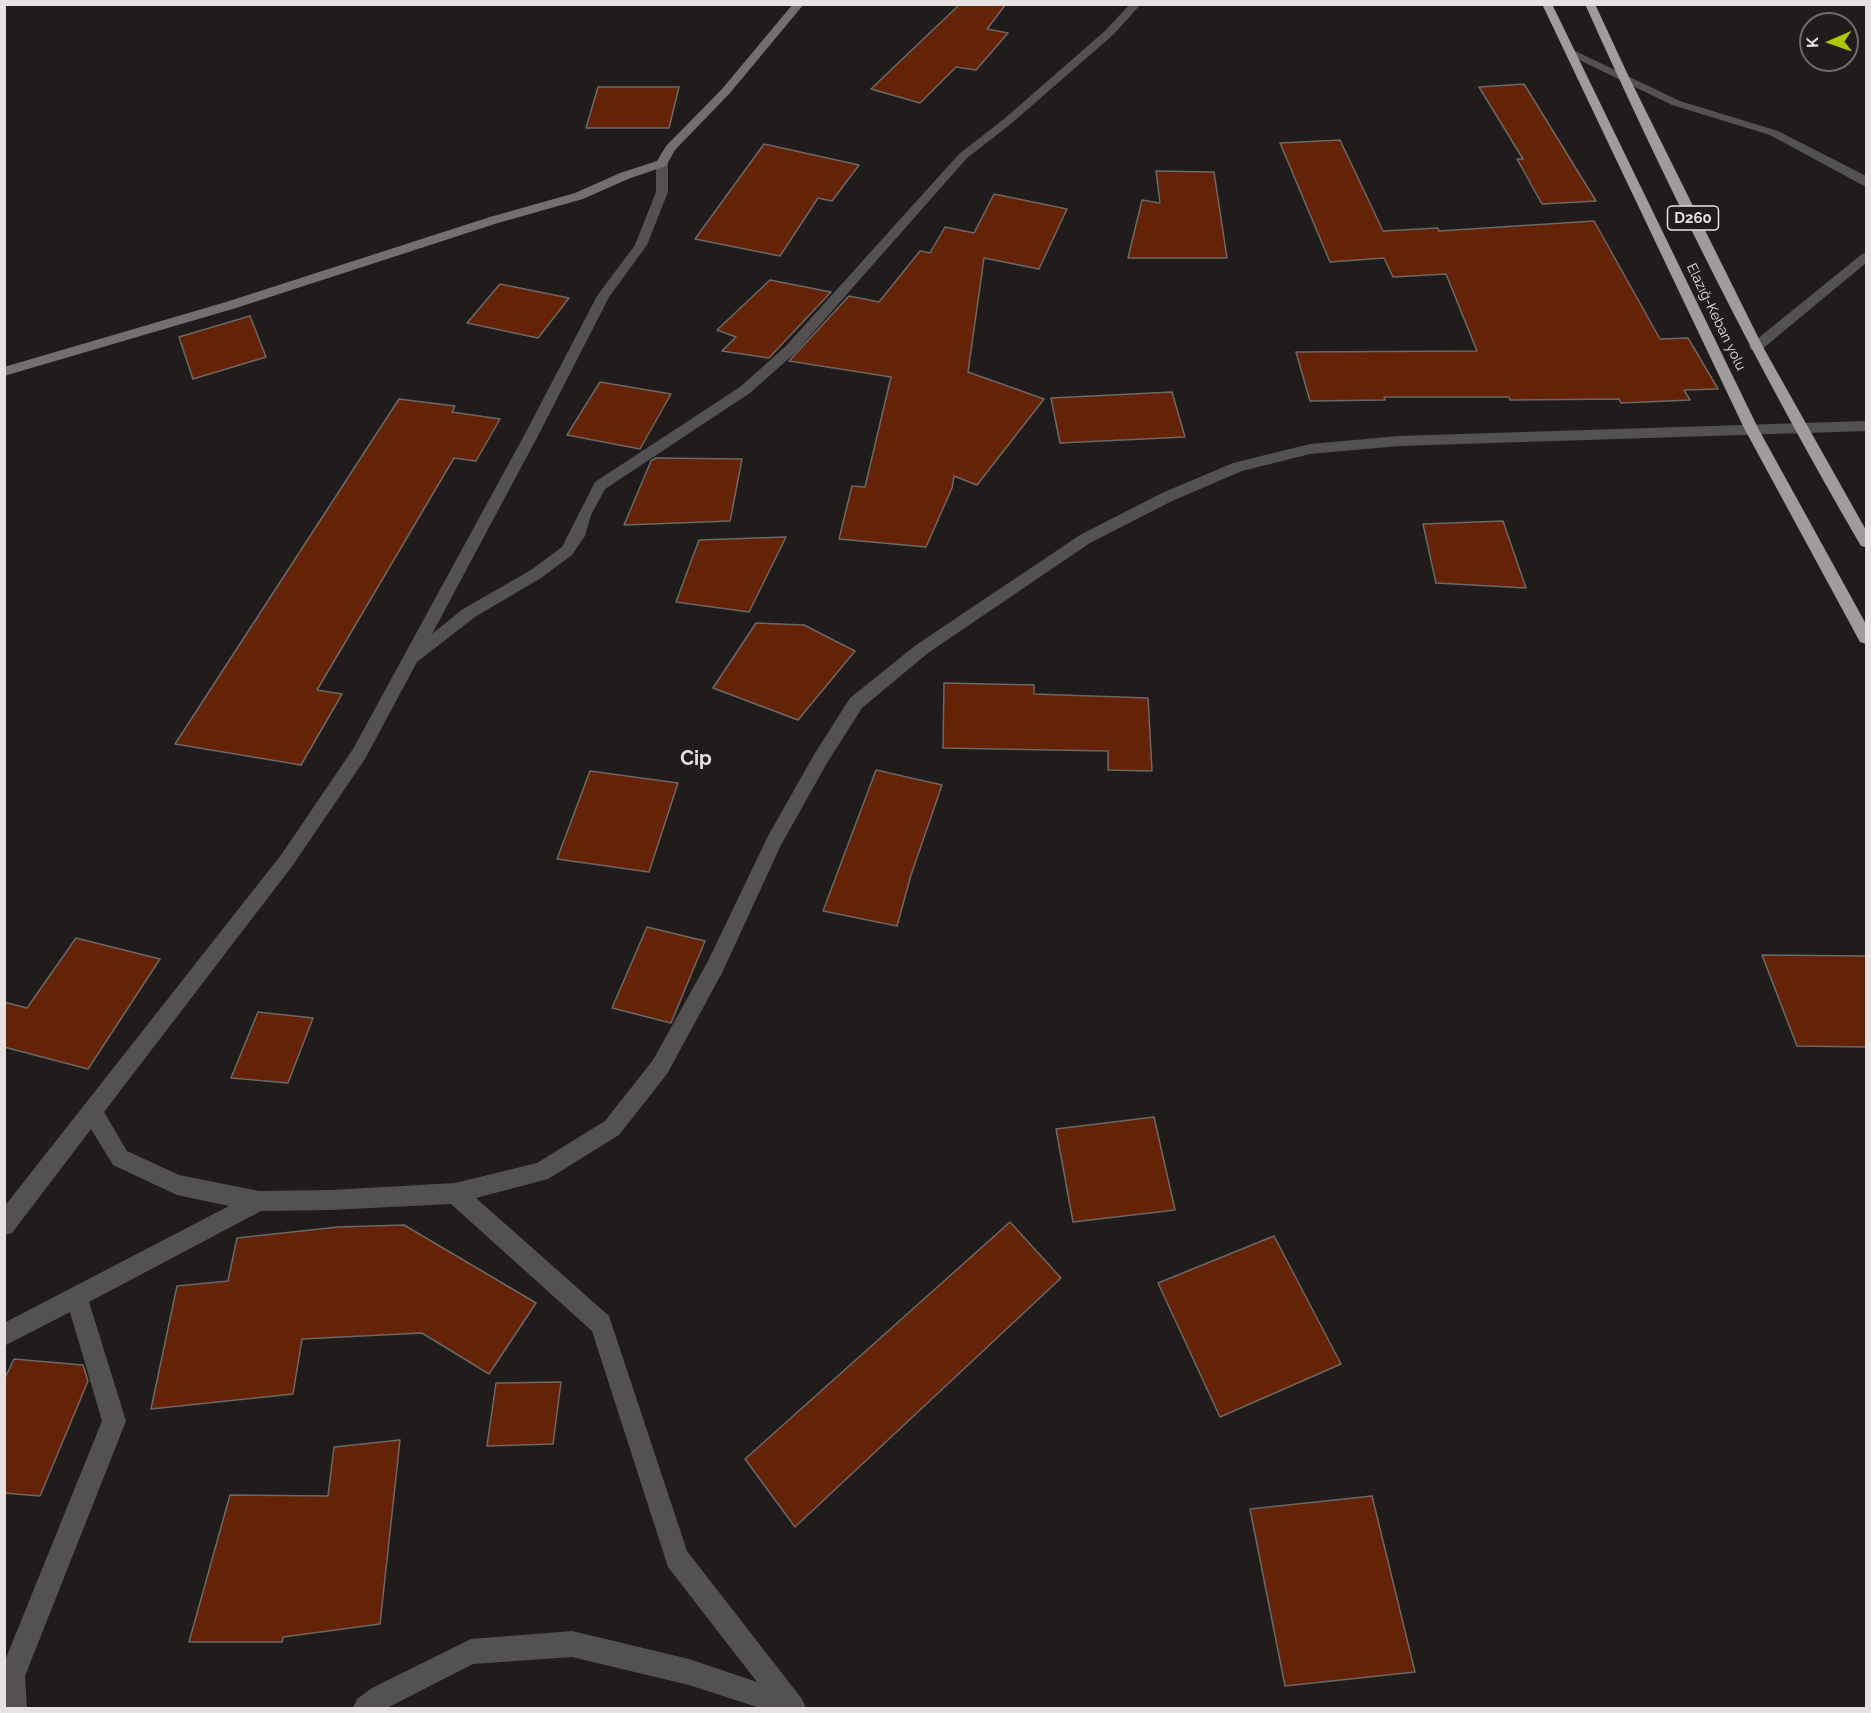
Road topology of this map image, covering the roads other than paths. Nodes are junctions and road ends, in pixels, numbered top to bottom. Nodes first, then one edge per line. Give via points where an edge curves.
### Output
1 (800, 4) edge
2 (1136, 4) edge
3 (1547, 4) edge
4 (1590, 4) edge
5 (1571, 52) junction
6 (1622, 75) junction
7 (662, 163) junction
8 (1866, 184) edge
9 (1866, 257) edge
10 (1756, 346) junction
11 (4, 372) edge
12 (1866, 426) edge
13 (1751, 428) junction
14 (1802, 428) junction
15 (1866, 542) edge
16 (1866, 638) edge
17 (406, 664) junction
18 (92, 1111) junction
19 (455, 1193) junction
20 (260, 1201) junction
21 (4, 1225) edge
22 (77, 1297) junction
23 (4, 1335) edge
24 (791, 1707) edge
25 (14, 1708) edge
26 (366, 1708) edge

1 - 7 street via 726,91 670,148
2 - 17 street via 1110,32 963,156 783,357 745,390 600,486 567,552 469,613
3 - 5 highway, Elazığ-Keban yolu / D260
4 - 6 highway, Elazığ-Keban yolu / D260
5 - 6 street
5 - 13 highway, Elazığ-Keban yolu / D260
6 - 8 street via 1676,103 1774,133 1865,180
6 - 10 highway, Elazığ-Keban yolu / D260
7 - 11 street via 579,196
7 - 17 street via 662,192 641,245 603,296
9 - 10 street
10 - 14 highway, Elazığ-Keban yolu / D260
12 - 14 street
13 - 14 street
13 - 16 highway, Elazığ-Keban yolu / D260
13 - 19 street via 1399,441 1310,449 1238,467 1167,497 1085,539 922,649 856,703 774,841 715,967 660,1067 612,1128 541,1172
14 - 15 highway, Elazığ-Keban yolu / D260
17 - 18 street via 359,754 288,861
18 - 20 street via 120,1158 177,1185
18 - 21 street
19 - 20 street
19 - 24 street via 601,1324 677,1558
20 - 22 street
22 - 23 street
22 - 25 street via 114,1422 12,1676
24 - 26 street via 689,1672 572,1644 471,1652

